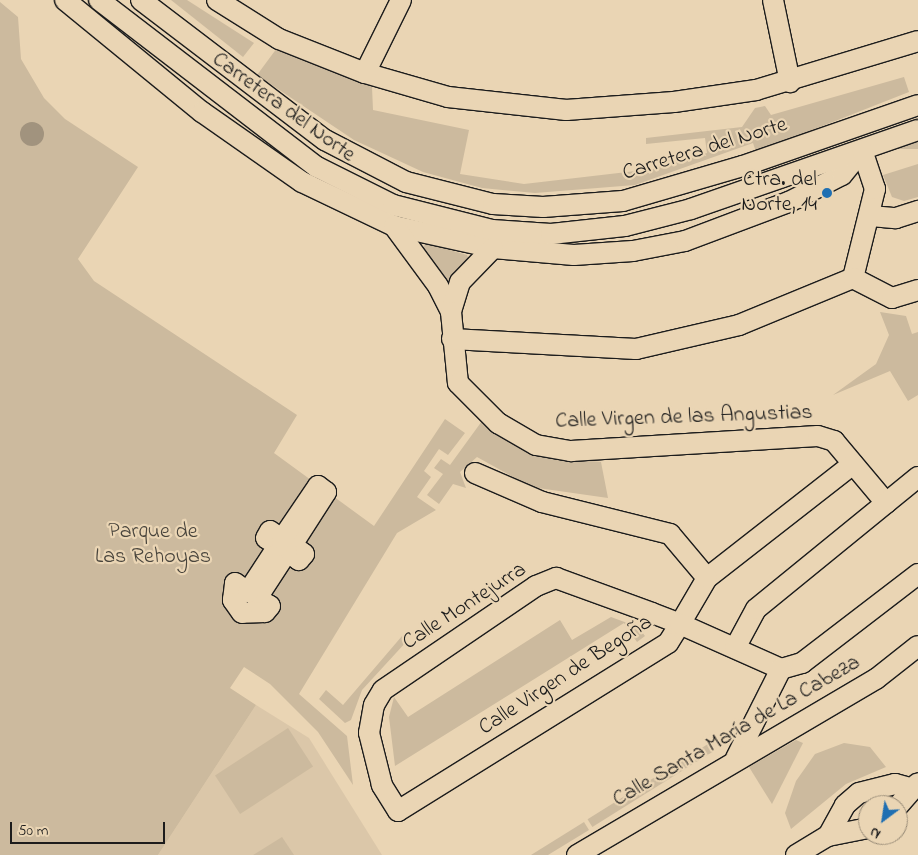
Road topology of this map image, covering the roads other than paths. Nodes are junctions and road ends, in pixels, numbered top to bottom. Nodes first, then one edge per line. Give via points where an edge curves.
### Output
1 (65, 0) edge
2 (99, 0) edge
3 (141, 0) edge
4 (217, 0) edge
5 (401, 0) edge
6 (773, 0) edge
7 (918, 42) edge
8 (365, 73) junction
9 (790, 82) junction
10 (918, 105) edge
11 (918, 130) edge
12 (862, 150) junction
13 (918, 211) edge
14 (871, 216) junction
15 (394, 226) junction
16 (493, 248) junction
17 (852, 278) junction
18 (918, 290) edge
19 (451, 312) junction
20 (452, 339) junction
21 (853, 464) junction
22 (475, 473) dead end
23 (918, 477) edge
24 (886, 503) junction
25 (918, 574) edge
26 (707, 578) junction
27 (257, 598) joint
28 (680, 624) junction
29 (918, 646) edge
30 (734, 648) junction
31 (781, 669) junction
32 (736, 758) junction
33 (914, 785) edge
34 (906, 795) edge
35 (398, 811) joint
36 (858, 830) edge
37 (828, 836) junction
38 (577, 855) edge
39 (796, 855) edge

1 - 15 street via 202,112 302,182
2 - 12 street, Carretera del Norte via 317,167 393,205 492,230 551,234 625,226
3 - 10 street, Carretera del Norte via 325,140 406,182 493,204 543,207 632,198 743,166
4 - 8 street via 279,39
5 - 8 street
6 - 9 street
7 - 9 street
8 - 9 street via 448,97 566,110 674,102
11 - 12 street, Carretera del Norte
12 - 14 street via 874,189
12 - 16 street via 842,175 789,202 685,241 633,251 574,255
13 - 14 street via 896,218
14 - 17 street
15 - 16 street
15 - 19 street, Calle Virgen de las Angustias via 438,286
16 - 19 street, Calle Virgen de las Angustias via 460,282
17 - 18 street via 892,298
17 - 20 street via 740,325 636,349
19 - 20 street, Calle Virgen de las Angustias
20 - 21 street, Calle Virgen de las Angustias via 458,383 498,422 536,445 571,451 809,434 834,441
21 - 24 street, Calle Virgen de las Angustias
21 - 26 street, Calle Virgen de Begoña
22 - 26 street via 542,502 670,534
23 - 24 street
24 - 30 street via 756,609
25 - 31 street via 802,663
26 - 28 street, Calle Virgen de Begoña
27 - 27 street via 270,606 265,612 247,615 234,605 232,590 235,583 248,592 278,546 266,538 270,531 282,539 318,486 326,492 292,546 304,554 299,560 287,552
28 - 30 street, Calle Montejurra
28 - 35 street, Calle Virgen de Begoña via 668,643
28 - 35 street, Calle Montejurra via 556,578 536,586 383,690 374,705 369,734 382,785
29 - 32 street, Calle Santa María de La Cabeza via 876,679
30 - 31 street, Calle Montejurra
31 - 32 street
32 - 38 street, Calle Santa María de La Cabeza
33 - 34 street
33 - 37 street via 895,784 859,793 845,805
36 - 37 street
37 - 39 street

